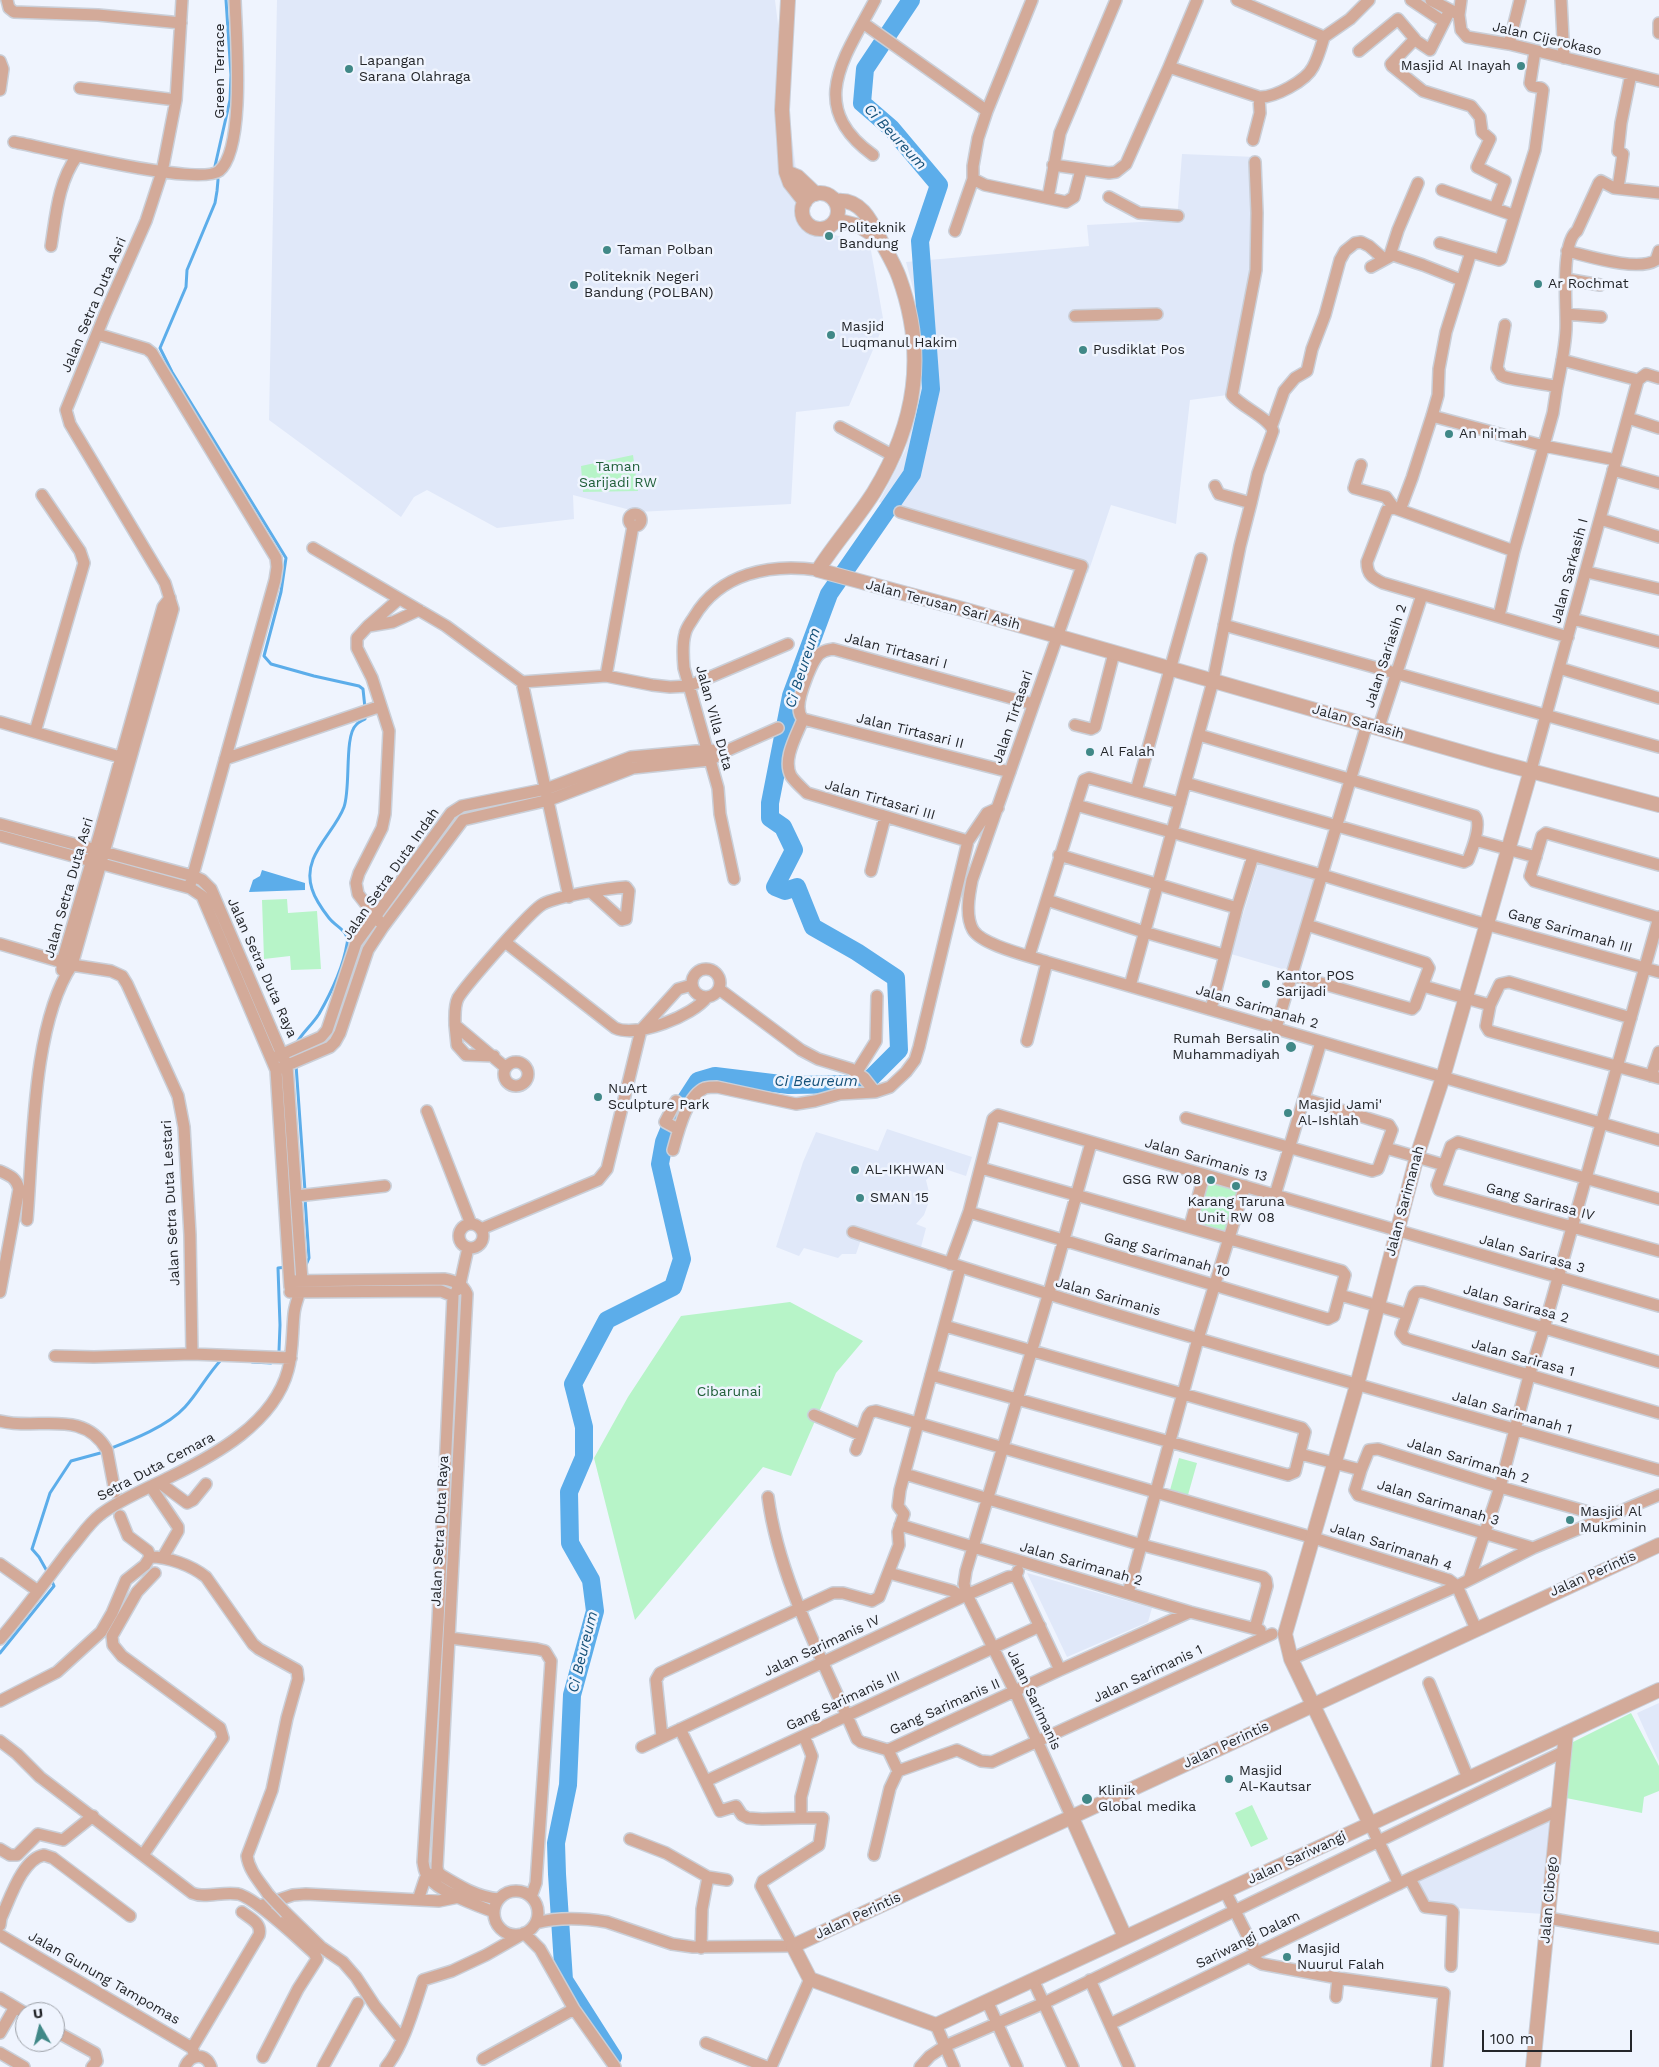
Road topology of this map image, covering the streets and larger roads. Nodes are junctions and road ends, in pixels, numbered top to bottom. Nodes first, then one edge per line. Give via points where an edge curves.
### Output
1 (7, 0) edge
2 (182, 0) edge
3 (235, 0) edge
4 (788, 0) edge
5 (875, 0) edge
6 (1032, 0) edge
7 (1116, 0) edge
8 (1197, 0) edge
9 (1237, 0) edge
10 (1369, 0) edge
11 (1411, 0) edge
12 (1431, 0) edge
13 (1461, 0) edge
14 (1520, 0) edge
15 (1561, 0) edge
16 (1454, 13) junction
17 (1438, 18) dead end
18 (181, 23) junction
19 (864, 23) junction
20 (1659, 23) edge
21 (1659, 33) edge
22 (1324, 37) junction
23 (1415, 40) junction
24 (1509, 44) junction
25 (1359, 51) dead end
26 (1535, 51) junction
27 (1564, 58) junction
28 (0, 61) edge
29 (1169, 67) junction
30 (1631, 74) junction
31 (1659, 81) edge
32 (80, 88) dead end
33 (0, 90) edge
34 (1258, 97) junction
35 (176, 100) junction
36 (987, 111) junction
37 (1252, 140) dead end
38 (14, 142) dead end
39 (873, 155) dead end
40 (77, 156) junction
41 (1255, 162) dead end
42 (1053, 165) junction
43 (1081, 170) junction
44 (162, 172) junction
45 (973, 179) junction
46 (1418, 183) dead end
47 (1618, 188) junction
48 (1442, 190) dead end
49 (1659, 192) edge
50 (1109, 197) dead end
51 (810, 198) junction
52 (1048, 198) junction
53 (836, 201) junction
54 (1495, 208) junction
55 (1513, 215) junction
56 (1178, 216) dead end
57 (836, 220) junction
58 (954, 231) dead end
59 (880, 240) junction
60 (1440, 242) dead end
61 (50, 246) dead end
62 (1659, 250) edge
63 (1567, 251) junction
64 (1471, 252) junction
65 (1387, 257) junction
66 (1372, 266) dead end
67 (1566, 279) junction
68 (1461, 280) junction
69 (1600, 285) dead end
70 (1157, 314) dead end
71 (1566, 314) junction
72 (1076, 316) dead end
73 (1601, 317) dead end
74 (1505, 325) dead end
75 (98, 334) junction
76 (1562, 360) junction
77 (1659, 378) edge
78 (1638, 380) junction
79 (1557, 387) junction
80 (1432, 416) junction
81 (1628, 418) junction
82 (1272, 425) junction
83 (840, 427) dead end
84 (1659, 428) edge
85 (1544, 446) junction
86 (892, 455) junction
87 (1361, 465) dead end
88 (1615, 465) junction
89 (1659, 483) edge
90 (1215, 486) dead end
91 (42, 495) dead end
92 (1251, 503) junction
93 (1397, 509) junction
94 (900, 512) dead end
95 (1600, 519) junction
96 (633, 526) dead end
97 (1659, 537) edge
98 (313, 548) dead end
99 (1514, 552) junction
100 (1201, 559) dead end
101 (824, 571) junction
102 (1587, 572) junction
103 (1659, 589) edge
104 (1422, 595) junction
105 (399, 599) junction
106 (419, 610) junction
107 (1499, 616) junction
108 (1573, 619) junction
109 (1224, 625) junction
110 (368, 626) junction
111 (1057, 636) junction
112 (1568, 636) junction
113 (1659, 642) edge
114 (788, 644) dead end
115 (1114, 654) junction
116 (1559, 668) junction
117 (1168, 669) junction
118 (1397, 673) junction
119 (606, 676) junction
120 (1213, 681) junction
121 (522, 682) junction
122 (689, 686) junction
123 (1659, 698) edge
124 (1033, 704) junction
125 (381, 706) junction
126 (1547, 716) junction
127 (803, 719) junction
128 (0, 722) edge
129 (1075, 725) dead end
130 (1373, 726) junction
131 (778, 728) dead end
132 (35, 732) junction
133 (134, 732) junction
134 (1199, 735) junction
135 (1659, 747) edge
136 (709, 755) junction
137 (120, 757) junction
138 (225, 759) junction
139 (1531, 770) junction
140 (1010, 772) junction
141 (1350, 778) junction
142 (1186, 783) junction
143 (117, 787) junction
144 (1136, 790) junction
145 (548, 795) junction
146 (1180, 803) junction
147 (1076, 806) junction
148 (1659, 806) edge
149 (998, 808) junction
150 (885, 817) junction
151 (0, 824) edge
152 (1337, 827) junction
153 (1172, 832) junction
154 (0, 836) edge
155 (968, 840) junction
156 (1475, 840) junction
157 (1508, 850) junction
158 (1059, 855) junction
159 (1253, 856) junction
160 (98, 857) junction
161 (1536, 857) junction
162 (1659, 865) edge
163 (871, 871) dead end
164 (1322, 875) junction
165 (193, 876) junction
166 (734, 880) dead end
167 (1157, 885) junction
168 (190, 888) junction
169 (591, 892) dead end
170 (569, 897) junction
171 (1047, 900) junction
172 (1237, 908) junction
173 (375, 917) junction
174 (1659, 917) edge
175 (1486, 924) junction
176 (1307, 925) junction
177 (383, 927) junction
178 (1144, 932) junction
179 (505, 942) junction
180 (0, 944) edge
181 (1224, 955) junction
182 (1029, 956) junction
183 (1047, 962) junction
184 (67, 964) junction
185 (1644, 968) junction
186 (1659, 972) edge
187 (1292, 976) junction
188 (692, 985) junction
189 (1130, 986) junction
190 (1423, 986) junction
191 (719, 990) junction
192 (877, 996) dead end
193 (707, 997) junction
194 (1465, 998) junction
195 (1490, 1005) junction
196 (1211, 1009) junction
197 (1631, 1018) junction
198 (455, 1025) junction
199 (1276, 1028) junction
200 (641, 1030) junction
201 (1027, 1042) dead end
202 (1322, 1042) junction
203 (1659, 1052) edge
204 (278, 1056) junction
205 (494, 1056) junction
206 (287, 1066) junction
207 (1618, 1066) junction
208 (505, 1067) dead end
209 (276, 1070) junction
210 (1442, 1077) junction
211 (1655, 1077) edge
212 (866, 1082) junction
213 (1305, 1099) junction
214 (676, 1101) dead end
215 (427, 1111) dead end
216 (1186, 1118) dead end
217 (1601, 1123) junction
218 (674, 1126) junction
219 (1659, 1140) edge
220 (1090, 1143) junction
221 (1289, 1148) junction
222 (1386, 1148) junction
223 (673, 1150) dead end
224 (1417, 1156) junction
225 (1444, 1165) junction
226 (981, 1168) junction
227 (0, 1171) edge
228 (1204, 1175) junction
229 (1585, 1178) junction
230 (385, 1186) dead end
231 (1245, 1186) junction
232 (1076, 1194) junction
233 (1275, 1195) junction
234 (297, 1196) junction
235 (1659, 1199) edge
236 (969, 1212) junction
237 (27, 1220) dead end
238 (476, 1226) junction
239 (1190, 1226) junction
240 (1572, 1226) junction
241 (1397, 1231) junction
242 (853, 1232) dead end
243 (1230, 1239) junction
244 (1064, 1240) junction
245 (468, 1248) junction
246 (1659, 1251) edge
247 (955, 1266) junction
248 (1559, 1277) junction
249 (460, 1284) junction
250 (1215, 1284) junction
251 (296, 1287) junction
252 (0, 1292) edge
253 (1048, 1295) junction
254 (1340, 1295) junction
255 (453, 1296) junction
256 (1377, 1306) junction
257 (1659, 1306) edge
258 (1406, 1314) junction
259 (944, 1326) junction
260 (1544, 1328) junction
261 (1198, 1339) junction
262 (1031, 1352) junction
263 (192, 1354) junction
264 (55, 1356) dead end
265 (291, 1358) junction
266 (1659, 1362) edge
267 (931, 1375) junction
268 (450, 1376) junction
269 (1529, 1376) junction
270 (463, 1377) junction
271 (1357, 1385) junction
272 (1183, 1394) junction
273 (1017, 1400) junction
274 (1659, 1413) edge
275 (814, 1415) dead end
276 (0, 1421) edge
277 (917, 1424) junction
278 (1516, 1430) junction
279 (861, 1436) junction
280 (1170, 1443) junction
281 (1002, 1449) junction
282 (856, 1450) dead end
283 (1300, 1454) junction
284 (1334, 1464) junction
285 (1361, 1470) junction
286 (1659, 1470) edge
287 (905, 1474) junction
288 (206, 1484) dead end
289 (155, 1485) junction
290 (1500, 1487) junction
291 (115, 1492) dead end
292 (1156, 1493) junction
293 (1659, 1495) edge
294 (768, 1497) dead end
295 (988, 1500) junction
296 (443, 1509) junction
297 (456, 1509) junction
298 (120, 1516) dead end
299 (1606, 1517) junction
300 (900, 1526) junction
301 (1485, 1533) junction
302 (1314, 1538) junction
303 (1142, 1545) junction
304 (1659, 1545) edge
305 (974, 1548) junction
306 (1533, 1548) junction
307 (150, 1558) junction
308 (163, 1558) junction
309 (1022, 1562) junction
310 (0, 1564) edge
311 (155, 1573) dead end
312 (889, 1574) junction
313 (1016, 1576) junction
314 (1470, 1580) junction
315 (1457, 1586) junction
316 (38, 1591) junction
317 (1128, 1593) junction
318 (964, 1596) junction
319 (801, 1609) junction
320 (1190, 1612) junction
321 (1040, 1626) junction
322 (1254, 1628) junction
323 (1476, 1629) junction
324 (1278, 1634) junction
325 (450, 1638) junction
326 (0, 1639) edge
327 (993, 1648) junction
328 (1291, 1659) junction
329 (823, 1662) junction
330 (1060, 1670) junction
331 (1429, 1683) dead end
332 (1659, 1690) edge
333 (1014, 1692) junction
334 (0, 1701) edge
335 (1314, 1704) junction
336 (847, 1715) junction
337 (680, 1729) junction
338 (1566, 1733) junction
339 (804, 1736) junction
340 (662, 1738) junction
341 (0, 1741) edge
342 (1037, 1742) junction
343 (642, 1747) dead end
344 (888, 1750) junction
345 (1563, 1752) junction
346 (898, 1771) junction
347 (1468, 1778) junction
348 (428, 1780) junction
349 (441, 1780) junction
350 (706, 1781) junction
351 (1557, 1811) junction
352 (93, 1816) junction
353 (801, 1818) junction
354 (1072, 1818) junction
355 (1370, 1824) junction
356 (630, 1839) dead end
357 (1377, 1840) junction
358 (0, 1850) edge
359 (143, 1855) junction
360 (874, 1855) dead end
361 (432, 1874) junction
362 (708, 1876) junction
363 (1410, 1879) junction
364 (728, 1880) dead end
365 (1399, 1884) junction
366 (1225, 1891) junction
367 (461, 1893) junction
368 (530, 1893) junction
369 (418, 1900) junction
370 (499, 1900) junction
371 (260, 1906) junction
372 (1234, 1910) junction
373 (538, 1911) junction
374 (242, 1912) dead end
375 (494, 1912) junction
376 (130, 1916) dead end
377 (554, 1918) junction
378 (1548, 1918) junction
379 (0, 1926) edge
380 (528, 1930) junction
381 (0, 1935) edge
382 (1126, 1937) junction
383 (506, 1938) junction
384 (1659, 1938) edge
385 (792, 1946) junction
386 (701, 1948) junction
387 (1252, 1955) junction
388 (1451, 1966) dead end
389 (1338, 1978) junction
390 (810, 1979) junction
391 (1033, 1980) junction
392 (1090, 1980) junction
393 (1336, 1997) dead end
394 (0, 1998) edge
395 (987, 2001) junction
396 (358, 2003) dead end
397 (1044, 2003) junction
398 (15, 2007) edge
399 (574, 2009) junction
400 (15, 2016) edge
401 (936, 2024) junction
402 (997, 2024) junction
403 (1110, 2024) junction
404 (0, 2032) edge
405 (65, 2036) edge
406 (402, 2039) junction
407 (706, 2043) dead end
408 (945, 2046) junction
409 (194, 2052) junction
410 (0, 2053) edge
411 (263, 2057) dead end
412 (483, 2059) dead end
413 (24, 2067) edge
414 (92, 2067) edge
415 (185, 2067) edge
416 (211, 2067) edge
417 (323, 2067) edge
418 (386, 2067) edge
419 (615, 2067) edge
420 (767, 2067) edge
421 (771, 2067) edge
422 (920, 2067) edge
423 (954, 2067) edge
424 (1017, 2067) edge
425 (1073, 2067) edge
426 (1130, 2067) edge
427 (1437, 2067) edge
428 (1532, 2067) edge

1 - 18 street via 14,12
2 - 18 street, Jalan Setra Duta Asri
3 - 44 street, Green Terrace via 237,92 230,152 220,170 209,175
4 - 51 street via 782,110 786,172 790,184
5 - 19 street
6 - 36 street
7 - 42 street via 1060,133
8 - 29 street
9 - 22 street
10 - 22 street via 1350,20
11 - 17 street
12 - 16 street
13 - 16 street, Jalan Cijerokaso
14 - 24 street
15 - 27 street
16 - 23 street via 1430,50
16 - 24 street, Jalan Cijerokaso via 1467,37
18 - 35 street, Jalan Setra Duta Asri
19 - 36 street
19 - 39 street via 841,66 836,103 846,130
20 - 21 street
22 - 34 street via 1309,74 1274,95
23 - 25 street via 1398,19
23 - 54 street via 1391,64 1423,90 1471,106 1480,117 1482,132 1490,139 1477,168 1505,181
24 - 26 street, Jalan Cijerokaso
26 - 27 street, Jalan Cijerokaso
26 - 55 street via 1530,83 1542,88 1543,94 1535,150
27 - 30 street, Jalan Cijerokaso
28 - 33 street via 3,68
29 - 34 street
29 - 43 street via 1126,164 1109,174
30 - 31 street, Jalan Cijerokaso
30 - 47 street via 1621,123 1618,151 1623,154
32 - 35 street
34 - 37 street via 1260,112
35 - 44 street, Jalan Setra Duta Asri
36 - 45 street via 978,138
38 - 40 street, Green Terrace
40 - 44 street, Green Terrace
40 - 61 street via 67,170
41 - 82 street via 1256,270 1232,395
42 - 43 street
42 - 52 street
43 - 52 street via 1074,197 1069,201
44 - 75 street, Jalan Setra Duta Asri via 146,221
45 - 52 street
45 - 58 street
46 - 65 street
47 - 49 street
47 - 63 street via 1600,181
48 - 54 street
50 - 56 street via 1139,213
51 - 53 street via 824,193
51 - 57 street via 803,215 805,220 818,228 828,227
53 - 57 street
53 - 59 street via 852,202 861,209 878,231
54 - 55 street
55 - 64 street via 1500,260
57 - 59 street via 859,226
59 - 86 street via 899,276 912,325 915,353 914,388 908,416
60 - 64 street
62 - 63 street via 1656,260 1641,265
63 - 67 street
64 - 68 street
65 - 66 street
65 - 68 street via 1423,265
65 - 82 street via 1361,242 1345,251 1307,371 1295,378 1284,391
67 - 69 street
67 - 71 street
68 - 80 street via 1442,348 1438,395
70 - 72 street
71 - 73 street
71 - 76 street
74 - 79 street via 1497,368 1501,374 1510,379
75 - 133 street, Jalan Setra Duta Asri via 67,405 67,414 165,583 170,598 163,607
75 - 138 street via 152,353 276,558 275,580
76 - 78 street
76 - 79 street
77 - 78 street via 1646,374
78 - 81 street, Jalan Sarkasih I
79 - 85 street
80 - 85 street
80 - 93 street via 1412,478
81 - 84 street
81 - 88 street, Jalan Sarkasih I
82 - 92 street
83 - 86 street
85 - 88 street
85 - 99 street
86 - 101 street via 874,492
87 - 93 street via 1354,488 1386,497
88 - 89 street
88 - 95 street, Jalan Sarkasih I
90 - 92 street via 1219,494
91 - 132 street via 80,551 84,563
92 - 109 street
93 - 99 street
93 - 104 street, Jalan Sariasih 2 via 1387,510 1367,569 1373,578 1383,583
94 - 111 street, Jalan Tirtasari via 1082,566
95 - 97 street
95 - 102 street, Jalan Sarkasih I
96 - 119 street
98 - 105 street
99 - 107 street
100 - 117 street
101 - 111 street, Jalan Terusan Sari Asih
101 - 122 street, Jalan Villa Duta via 792,568 759,572 740,577 711,593 685,633 684,668
102 - 103 street
102 - 108 street, Jalan Sarkasih I
104 - 107 street, Jalan Sariasih 2
104 - 118 street, Jalan Sariasih 2
105 - 106 street
105 - 110 street
106 - 110 street via 393,622
106 - 121 street
107 - 112 street, Jalan Sariasih 2
108 - 112 street, Jalan Sarkasih I
108 - 113 street
109 - 118 street
109 - 120 street
110 - 125 street via 357,638 357,648
111 - 115 street, Jalan Sariasih
111 - 124 street, Jalan Tirtasari
112 - 116 street, Jalan Sarkasih I
114 - 122 street
115 - 117 street, Jalan Sariasih
115 - 129 street via 1095,727 1091,730
116 - 123 street
116 - 126 street, Jalan Sarkasih I
117 - 120 street, Jalan Sariasih
117 - 144 street
118 - 126 street
118 - 130 street, Jalan Sariasih 2
119 - 121 street
119 - 122 street via 652,685
120 - 130 street, Jalan Sariasih
120 - 134 street
121 - 145 street
122 - 136 street, Jalan Villa Duta
124 - 127 street, Jalan Tirtasari I via 833,649 817,657 807,676 799,703
124 - 140 street, Jalan Tirtasari
125 - 138 street
125 - 173 street via 388,731 385,814 382,828 356,883 358,894
126 - 135 street
126 - 139 street, Jalan Sarkasih I
127 - 140 street, Jalan Tirtasari II
127 - 150 street, Jalan Tirtasari III via 788,757 791,776 807,794
128 - 132 street
130 - 139 street, Jalan Sariasih
130 - 141 street, Jalan Sariasih 2
131 - 136 street
132 - 137 street
133 - 137 street, Jalan Setra Duta Asri
133 - 143 street, Jalan Setra Duta Asri
134 - 141 street
134 - 142 street
136 - 145 street, Jalan Setra Duta Indah via 633,768
136 - 166 street, Jalan Villa Duta
137 - 143 street, Jalan Setra Duta Asri
138 - 165 street
139 - 148 street, Jalan Sariasih
139 - 157 street, Jalan Sarimanah
140 - 149 street, Jalan Tirtasari
141 - 152 street, Jalan Sariasih 2
141 - 156 street via 1475,816 1478,822
142 - 146 street
142 - 152 street
143 - 160 street, Jalan Setra Duta Asri
144 - 146 street
144 - 147 street via 1087,778
145 - 170 street
145 - 173 street, Jalan Setra Duta Indah via 462,806 450,813
145 - 177 street, Jalan Setra Duta Indah via 463,820
146 - 153 street
147 - 153 street, Gang Sarimanah III
147 - 158 street
149 - 155 street via 987,813
149 - 182 street, Jalan Sarimanah 2 via 972,880 968,897 970,922 979,938
150 - 155 street, Jalan Tirtasari III
150 - 163 street
151 - 160 street, Jalan Setra Duta Raya
152 - 156 street via 1464,862 1468,860
152 - 164 street, Jalan Sariasih 2
153 - 159 street, Gang Sarimanah III
153 - 167 street
154 - 160 street, Jalan Setra Duta Raya
155 - 212 street via 915,1060 890,1087
156 - 157 street
157 - 161 street
157 - 175 street, Jalan Sarimanah
158 - 167 street
158 - 171 street
159 - 164 street, Gang Sarimanah III
159 - 172 street
160 - 165 street, Jalan Setra Duta Raya
160 - 168 street, Jalan Setra Duta Raya
160 - 184 street, Jalan Setra Duta Asri
161 - 162 street via 1542,836 1548,833
161 - 174 street via 1530,876 1534,882
164 - 175 street, Gang Sarimanah III
164 - 176 street, Jalan Sariasih 2
165 - 168 street
165 - 204 street, Jalan Setra Duta Raya via 211,889
167 - 172 street
167 - 178 street
168 - 204 street, Jalan Setra Duta Raya via 203,899
169 - 170 street
170 - 179 street via 539,907
171 - 178 street
171 - 182 street
172 - 181 street
173 - 177 street
173 - 204 street, Jalan Setra Duta Indah via 356,943 327,1030 321,1037
174 - 185 street
175 - 185 street, Gang Sarimanah III
175 - 194 street, Jalan Sarimanah
176 - 187 street, Jalan Sariasih 2
176 - 190 street via 1426,963 1429,967
177 - 206 street, Jalan Setra Duta Indah via 368,950 336,1042
178 - 181 street
178 - 189 street
179 - 198 street via 459,997
179 - 200 street via 615,1028 623,1032
180 - 184 street, Jalan Setra Duta Lestari
181 - 196 street
182 - 183 street, Jalan Sarimanah 2
183 - 189 street, Jalan Sarimanah 2
183 - 201 street
184 - 237 street, Jalan Setra Duta Asri via 48,1024 39,1071
184 - 263 street, Jalan Setra Duta Lestari via 111,971 125,980 178,1096 184,1127 190,1235
185 - 186 street, Gang Sarimanah III
185 - 197 street
187 - 190 street via 1412,1008 1416,1006
187 - 199 street, Jalan Sariasih 2
188 - 191 street via 697,973 712,970 720,979
188 - 193 street via 699,995
188 - 200 street via 678,989
189 - 196 street, Jalan Sarimanah 2
190 - 194 street
191 - 193 street
191 - 212 street via 801,1050
192 - 212 street via 876,1041
193 - 200 street via 687,1013
194 - 195 street
194 - 210 street, Jalan Sarimanah
195 - 197 street via 1500,984 1509,982
195 - 207 street via 1486,1026 1489,1031
196 - 199 street, Jalan Sarimanah 2
197 - 207 street
198 - 205 street
198 - 205 street via 457,1045 466,1055
199 - 202 street, Jalan Sarimanah 2
200 - 238 street via 608,1169 598,1180
202 - 210 street, Jalan Sarimanah 2
202 - 213 street
203 - 211 street
204 - 206 street, Jalan Setra Duta Raya
204 - 209 street, Jalan Setra Duta Raya
205 - 208 street
206 - 209 street, Jalan Setra Duta Indah
206 - 234 street, Jalan Setra Duta Raya
207 - 211 street
207 - 217 street
209 - 251 street, Jalan Setra Duta Raya
210 - 217 street, Jalan Sarimanah 2
210 - 224 street, Jalan Sarimanah
212 - 218 street via 840,1094 796,1104 717,1087 706,1088
213 - 221 street
213 - 222 street via 1389,1125 1392,1130
214 - 218 street via 665,1122
215 - 238 street
216 - 221 street
217 - 219 street, Jalan Sarimanah 2
217 - 229 street
218 - 223 street
220 - 226 street, Jalan Sarimanis 13 via 997,1115
220 - 228 street, Jalan Sarimanis 13
220 - 232 street
221 - 222 street via 1372,1171 1380,1166
221 - 233 street
222 - 224 street
224 - 225 street
224 - 241 street, Jalan Sarimanah
225 - 229 street via 1451,1146 1458,1142
225 - 240 street, Gang Sarirasa IV via 1437,1185 1439,1190
226 - 232 street
226 - 236 street
227 - 252 street via 13,1176 19,1190
228 - 231 street, Jalan Sarimanis 13
228 - 239 street
229 - 235 street
229 - 240 street
230 - 234 street
231 - 233 street, Jalan Sarimanis 13
231 - 243 street
232 - 239 street
232 - 244 street
233 - 241 street, Jalan Sarimanis 13
234 - 251 street, Jalan Setra Duta Raya
236 - 244 street, Gang Sarimanah 10
236 - 247 street
238 - 245 street via 483,1236 480,1244
238 - 245 street via 462,1228 459,1235 461,1243
239 - 243 street
240 - 246 street, Gang Sarirasa IV
240 - 248 street
241 - 248 street, Jalan Sarirasa 3
241 - 256 street, Jalan Sarimanah
242 - 247 street, Jalan Sarimanis
243 - 250 street
243 - 254 street, Gang Sarimanah 10 via 1342,1271 1345,1275
244 - 250 street, Gang Sarimanah 10
244 - 253 street
245 - 249 street
247 - 253 street, Jalan Sarimanis
247 - 259 street
248 - 257 street, Jalan Sarirasa 3
248 - 260 street
249 - 251 street via 444,1279
249 - 255 street
249 - 270 street, Jalan Setra Duta Raya via 467,1300
250 - 254 street, Gang Sarimanah 10 via 1328,1319 1334,1316
250 - 261 street
251 - 255 street via 441,1291
251 - 265 street, Setra Duta Cemara
253 - 261 street, Jalan Sarimanis
253 - 262 street
254 - 256 street
255 - 268 street, Jalan Setra Duta Raya
256 - 258 street
256 - 271 street, Jalan Sarimanah
258 - 260 street, Jalan Sarirasa 2 via 1414,1295 1422,1292
258 - 269 street, Jalan Sarirasa 1 via 1401,1333 1406,1339
259 - 262 street
259 - 267 street
260 - 266 street, Jalan Sarirasa 2
260 - 269 street
261 - 271 street, Jalan Sarimanis
261 - 272 street
262 - 272 street
262 - 273 street
263 - 264 street
263 - 265 street
265 - 289 street, Setra Duta Cemara via 283,1384 271,1402 237,1439 213,1456
267 - 273 street
267 - 277 street
268 - 270 street
268 - 296 street, Jalan Setra Duta Raya
269 - 274 street, Jalan Sarirasa 1
269 - 278 street
270 - 297 street, Jalan Setra Duta Raya
271 - 278 street, Jalan Sarimanah 1
271 - 284 street, Jalan Sarimanah
272 - 280 street
272 - 283 street via 1303,1429
273 - 280 street
273 - 281 street
275 - 279 street
276 - 291 street via 21,1424 55,1422 92,1433 107,1450
277 - 279 street via 873,1411
277 - 281 street
277 - 287 street
278 - 286 street, Jalan Sarimanah 1
278 - 290 street
279 - 282 street
280 - 283 street via 1288,1475 1295,1472
280 - 292 street
281 - 292 street, Jalan Sarimanah 4
281 - 295 street
283 - 284 street
284 - 285 street
284 - 302 street, Jalan Sarimanah
285 - 290 street, Jalan Sarimanah 2 via 1369,1450 1378,1449
285 - 301 street, Jalan Sarimanah 3 via 1355,1490 1358,1495
287 - 295 street
287 - 300 street via 898,1500 904,1514
288 - 289 street via 187,1503
289 - 308 street via 178,1527
289 - 316 street, Setra Duta Cemara via 100,1514
290 - 299 street, Jalan Sarimanah 2
290 - 301 street
292 - 302 street, Jalan Sarimanah 4
292 - 303 street
293 - 299 street
294 - 319 street via 772,1526
295 - 303 street
295 - 305 street
296 - 297 street
296 - 348 street, Jalan Setra Duta Raya
297 - 325 street, Jalan Setra Duta Raya
298 - 307 street via 128,1536 148,1551
299 - 306 street
300 - 305 street, Jalan Sarimanah 2
300 - 312 street via 900,1545
301 - 306 street, Jalan Sarimanah 3
301 - 314 street
302 - 315 street, Jalan Sarimanah 4 via 1449,1580
302 - 324 street, Jalan Sarimanah
303 - 317 street
303 - 322 street via 1263,1577 1267,1586
304 - 323 street, Jalan Perintis
305 - 309 street, Jalan Sarimanah 2
305 - 318 street
306 - 314 street
307 - 308 street
307 - 334 street via 126,1580 101,1632 57,1672
308 - 406 street, bridge via 206,1577 254,1644 297,1670 298,1679 273,1783 247,1856 248,1864 268,1894 286,1913 321,1947 343,1962
309 - 313 street
309 - 317 street, Jalan Sarimanah 2
310 - 316 street
311 - 359 street via 131,1601 112,1636 113,1646 220,1728 223,1738
312 - 318 street
312 - 319 street via 875,1601 836,1593
313 - 318 street, Jalan Sarimanis IV
313 - 321 street
314 - 315 street
315 - 323 street
315 - 328 street
316 - 326 street, Setra Duta Cemara
317 - 320 street, Jalan Sarimanah 2
318 - 327 street, Jalan Sarimanis
318 - 329 street, Jalan Sarimanis IV
319 - 329 street
319 - 340 street via 658,1674
320 - 322 street, Jalan Sarimanah 2
320 - 330 street, Gang Sarimanis II
321 - 327 street, Gang Sarimanis III
321 - 330 street
322 - 324 street, Jalan Sarimanah 2
323 - 335 street, Jalan Perintis
324 - 328 street
324 - 342 street, Jalan Sarimanis 1
325 - 349 street, Jalan Setra Duta Raya
325 - 368 street via 537,1649 545,1651 551,1661 537,1865
327 - 333 street, Jalan Sarimanis
327 - 336 street, Gang Sarimanis III
328 - 335 street
329 - 336 street
329 - 337 street, Jalan Sarimanis IV
330 - 333 street, Gang Sarimanis II
331 - 347 street
332 - 338 street, Jalan Sariwangi
333 - 342 street, Jalan Sarimanis
333 - 344 street, Gang Sarimanis II
335 - 354 street, Jalan Perintis
335 - 355 street
336 - 339 street, Gang Sarimanis III
336 - 344 street via 859,1741
337 - 340 street, Jalan Sarimanis IV
337 - 350 street
338 - 345 street, Jalan Cibogo
338 - 347 street, Jalan Sariwangi
339 - 350 street, Gang Sarimanis III
339 - 353 street via 812,1756 801,1797
340 - 343 street, Jalan Sarimanis IV
341 - 352 street via 40,1777
342 - 346 street, Jalan Sarimanis 1 via 992,1762 981,1761 957,1750
342 - 354 street, Jalan Sarimanis
344 - 346 street
345 - 351 street, Jalan Cibogo
345 - 357 street
346 - 360 street via 890,1788
347 - 355 street, Jalan Sariwangi
348 - 349 street
348 - 361 street, Jalan Setra Duta Raya via 424,1862
349 - 361 street, Jalan Setra Duta Raya
350 - 353 street via 720,1811 736,1806 748,1818
351 - 363 street, Sariwangi Dalam
351 - 378 street, Jalan Cibogo
352 - 358 street via 63,1840 38,1834 17,1855
352 - 359 street
353 - 385 street via 823,1818 819,1845 763,1881 761,1886
354 - 382 street
354 - 385 street, Jalan Perintis
355 - 357 street
355 - 366 street, Jalan Sariwangi
356 - 362 street via 666,1853
357 - 365 street
357 - 372 street
359 - 371 street via 192,1893 234,1893
361 - 367 street via 432,1882
361 - 369 street
362 - 364 street
362 - 386 street via 702,1909
363 - 365 street, Sariwangi Dalam
363 - 388 street via 1425,1907 1453,1912
365 - 387 street, Sariwangi Dalam
366 - 372 street
366 - 382 street, Jalan Sariwangi
367 - 369 street via 440,1901
367 - 370 street
367 - 375 street
368 - 370 street via 513,1892
368 - 373 street
369 - 371 street via 306,1894
370 - 375 street
371 - 411 street via 317,1959
372 - 387 street
372 - 392 street
373 - 377 street
373 - 380 street
374 - 409 street via 259,1924 259,1935
375 - 383 street
376 - 379 street via 53,1858 44,1855 32,1859 23,1871
377 - 380 street
377 - 386 street via 607,1922 672,1944
378 - 384 street
378 - 428 street, Jalan Cibogo
380 - 383 street
380 - 399 street
381 - 409 street, Jalan Gunung Tampomas
382 - 391 street, Jalan Sariwangi
383 - 406 street via 486,1955 423,1980
385 - 386 street
385 - 390 street
387 - 389 street via 1262,1964
387 - 403 street, Sariwangi Dalam
389 - 393 street
389 - 427 street via 1444,1993
390 - 401 street
390 - 421 street
391 - 395 street, Jalan Sariwangi
391 - 397 street
392 - 397 street
392 - 403 street
394 - 398 street
395 - 401 street, Jalan Sariwangi
395 - 402 street
396 - 417 street
397 - 402 street
397 - 425 street
399 - 412 street
399 - 419 street
400 - 404 street
401 - 408 street
402 - 408 street
402 - 424 street
403 - 426 street
405 - 414 street via 95,2054 97,2061
406 - 418 street
407 - 420 street
408 - 422 street
408 - 423 street
409 - 415 street
409 - 416 street, Jalan Gunung Tampomas via 206,2058
410 - 413 street

